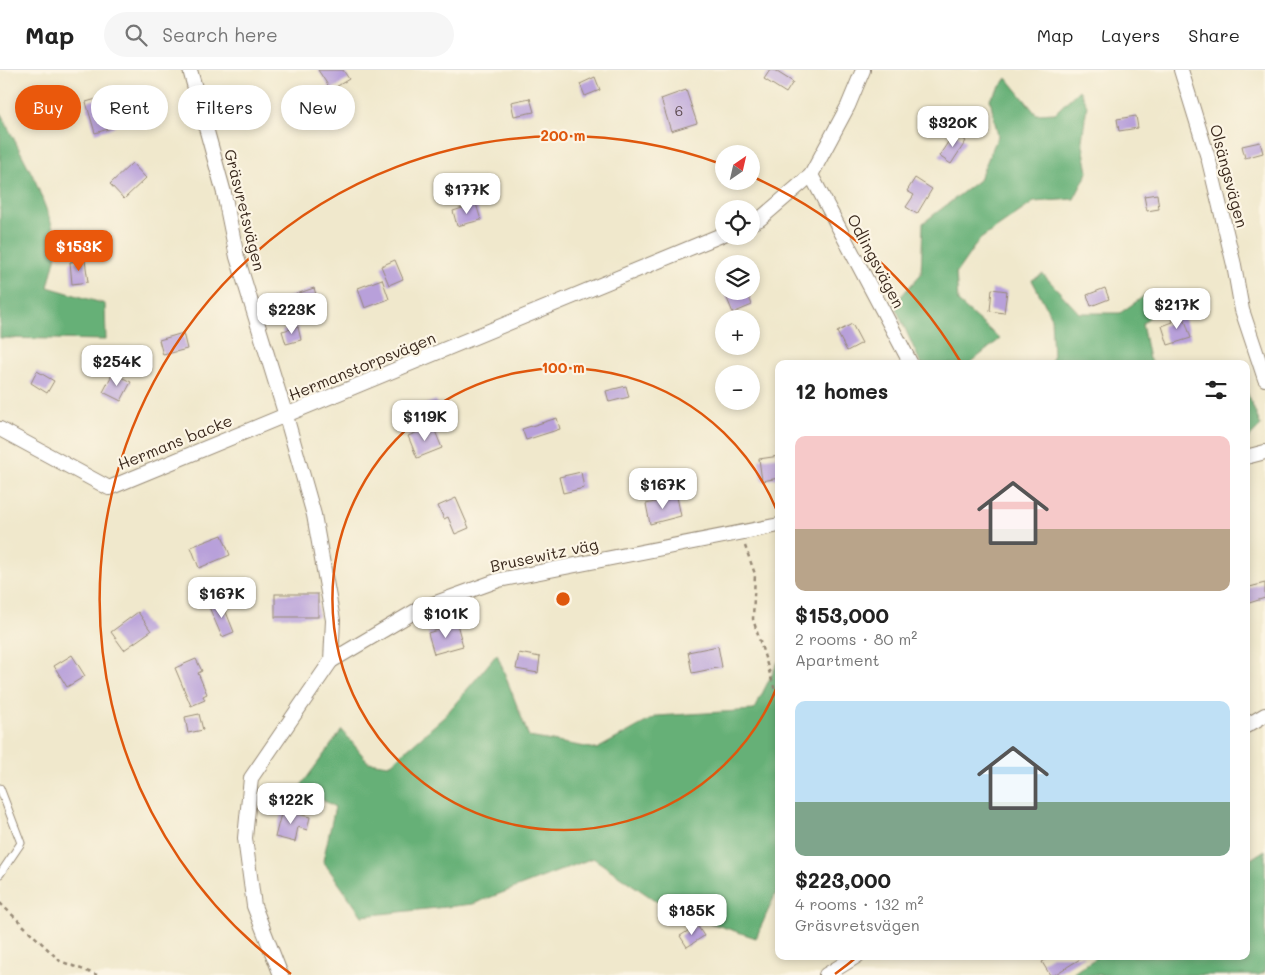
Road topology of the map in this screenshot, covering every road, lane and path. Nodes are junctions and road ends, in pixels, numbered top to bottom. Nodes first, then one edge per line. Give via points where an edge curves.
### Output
1 (190, 70) edge
2 (863, 70) edge
3 (1181, 70) edge
4 (811, 175) junction
5 (760, 220) edge
6 (715, 238) edge
7 (909, 360) edge
8 (1265, 379) edge
9 (286, 416) junction
10 (0, 429) edge
11 (1265, 452) edge
12 (1250, 456) edge
13 (775, 526) edge
14 (740, 532) junction
15 (331, 661) junction
16 (775, 690) edge
17 (1265, 715) edge
18 (1250, 724) edge
19 (0, 788) edge
20 (0, 874) edge
21 (0, 903) edge
22 (851, 960) edge
23 (97, 975) edge
24 (281, 975) edge
25 (826, 975) edge

1 - 9 street, Gräsvretsvägen via 224,193 237,257
2 - 4 street via 848,106
3 - 8 street, Olsängsvägen via 1209,161 1242,310
4 - 5 street
4 - 7 street, Odlingsvägen
6 - 9 street, Hermanstorpsvägen
9 - 10 street, Hermans backe via 109,488
9 - 15 street, Hermanstorpsvägen via 314,515 333,620
11 - 12 street
13 - 14 street, Brusewitz väg
14 - 15 street, Brusewitz väg via 499,580 420,609
14 - 16 path via 755,574 753,619
15 - 24 street via 251,778 245,838 254,906
17 - 18 street
19 - 20 lane via 21,843
21 - 23 path via 60,960
22 - 25 street

